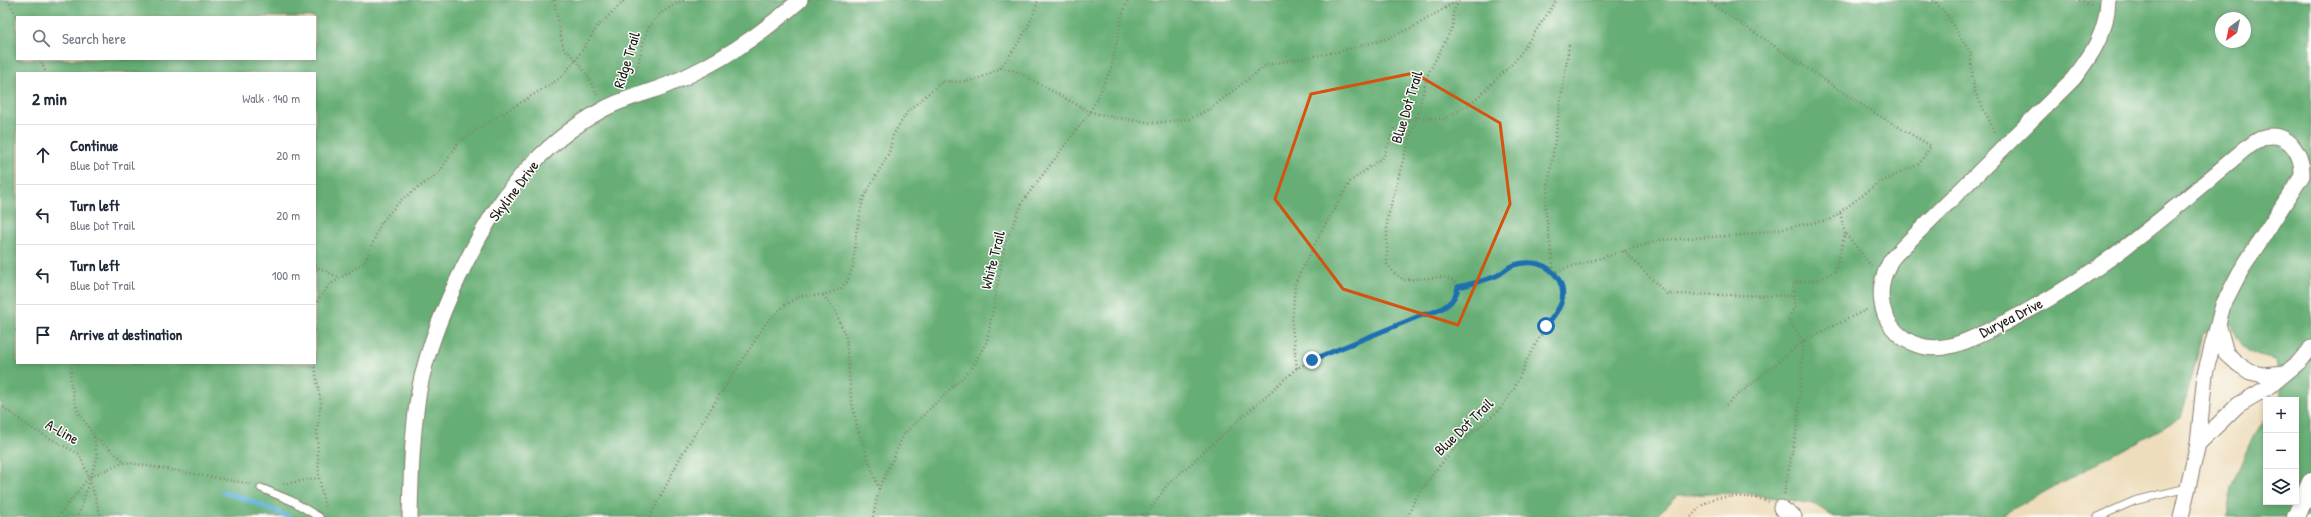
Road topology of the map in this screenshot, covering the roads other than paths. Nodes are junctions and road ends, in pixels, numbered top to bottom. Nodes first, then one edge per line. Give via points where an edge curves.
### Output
1 (800, 0) edge
2 (2108, 0) edge
3 (2218, 324) junction
4 (2311, 348) edge
5 (2285, 374) junction
6 (2198, 444) junction
7 (2311, 482) edge
8 (261, 488) road end
9 (2187, 488) junction
10 (1781, 508) road end
11 (319, 517) edge
12 (410, 517) edge
13 (1794, 517) edge
14 (2098, 517) edge
15 (2181, 517) edge
16 (2296, 517) edge

1 - 12 street, Skyline Drive via 746,44 711,65 658,89 603,109 561,136 520,177 489,223 452,291 440,322 420,389 414,427
2 - 3 street, Duryea Drive via 2100,40 2073,79 1889,263 1883,280 1881,301 1885,318 1896,332 1911,343 1931,348 1953,345 1976,336 2032,309 2131,245 2246,148 2264,138 2273,136 2284,139 2299,154 2302,176 2240,272 2223,305
3 - 5 street, Duryea Drive via 2226,353 2238,364 2250,372 2263,376
3 - 6 street, Duryea Drive via 2205,374
4 - 5 street
5 - 6 street via 2238,405
6 - 9 street, Duryea Drive
7 - 16 street
8 - 11 lane via 292,501
9 - 14 lane via 2134,502
9 - 15 street, Duryea Drive
10 - 13 street

